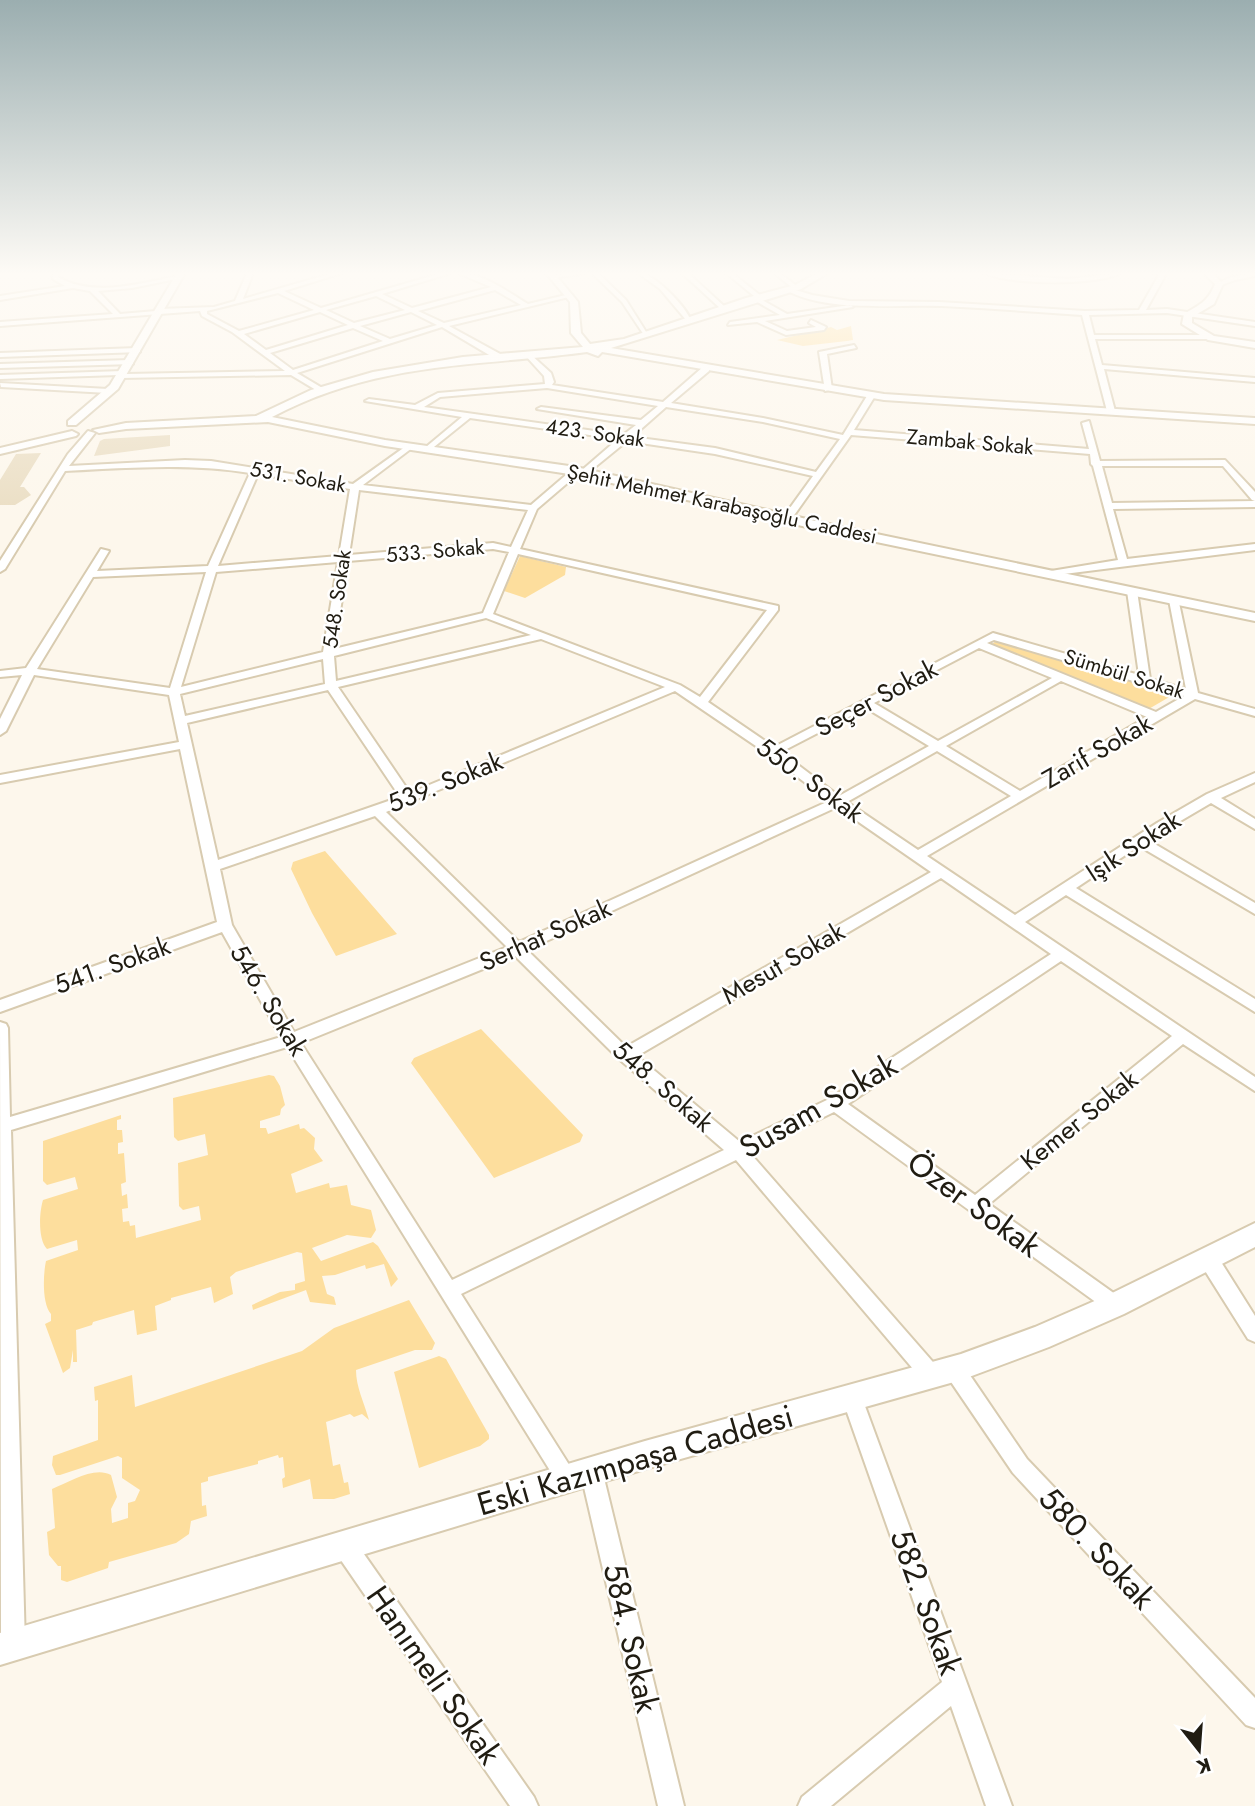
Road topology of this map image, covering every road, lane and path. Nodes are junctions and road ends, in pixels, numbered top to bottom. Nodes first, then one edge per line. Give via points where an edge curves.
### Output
1 (133, 357) edge
2 (269, 357) edge
3 (338, 357) edge
4 (496, 357) edge
5 (531, 357) edge
6 (640, 357) edge
7 (823, 357) edge
8 (1097, 357) edge
9 (130, 362) junction
10 (1, 367) edge
11 (1100, 367) junction
12 (706, 369) junction
13 (289, 373) junction
14 (122, 375) junction
15 (0, 377) edge
16 (1255, 380) edge
17 (0, 385) edge
18 (547, 386) junction
19 (111, 389) junction
20 (828, 389) junction
21 (321, 391) junction
22 (871, 396) junction
23 (369, 401) dead end
24 (663, 405) junction
25 (987, 405) junction
26 (416, 408) junction
27 (541, 408) dead end
28 (1111, 411) junction
29 (469, 415) junction
30 (1084, 415) junction
31 (259, 419) junction
32 (1222, 419) junction
33 (101, 421) junction
34 (1255, 421) edge
35 (642, 423) junction
36 (72, 429) junction
37 (846, 435) junction
38 (626, 437) junction
39 (0, 444) edge
40 (410, 446) junction
41 (429, 449) junction
42 (0, 451) edge
43 (1092, 452) junction
44 (72, 454) junction
45 (1095, 464) junction
46 (62, 470) junction
47 (256, 470) junction
48 (580, 472) junction
49 (819, 475) junction
50 (355, 487) junction
51 (1255, 498) edge
52 (1255, 504) edge
53 (1107, 506) junction
54 (533, 508) junction
55 (787, 519) junction
56 (1255, 547) edge
57 (513, 550) junction
58 (104, 551) dead end
59 (3, 559) edge
60 (341, 559) junction
61 (1123, 562) junction
62 (0, 569) edge
63 (212, 569) junction
64 (90, 574) junction
65 (1051, 574) junction
66 (1132, 591) junction
67 (1174, 600) junction
68 (487, 615) junction
69 (1255, 618) edge
70 (542, 636) junction
71 (993, 636) joint
72 (979, 644) junction
73 (328, 654) junction
74 (30, 671) junction
75 (0, 674) edge
76 (1061, 677) junction
77 (1145, 681) junction
78 (331, 686) junction
79 (676, 687) junction
80 (174, 692) junction
81 (1193, 695) junction
82 (702, 702) junction
83 (866, 703) junction
84 (1255, 713) edge
85 (1156, 716) junction
86 (181, 720) junction
87 (0, 732) edge
88 (187, 744) junction
89 (938, 747) junction
90 (773, 751) junction
91 (1255, 777) edge
92 (0, 779) edge
93 (1020, 796) junction
94 (1211, 797) junction
95 (407, 798) junction
96 (838, 802) junction
97 (377, 811) junction
98 (1255, 825) edge
99 (1140, 841) junction
100 (917, 856) junction
101 (211, 867) junction
102 (941, 872) junction
103 (1067, 889) junction
104 (1255, 909) edge
105 (1015, 922) junction
106 (225, 925) junction
107 (517, 949) junction
108 (1061, 954) junction
109 (0, 1006) edge
110 (1255, 1006) edge
111 (0, 1028) edge
112 (1183, 1036) junction
113 (291, 1040) junction
114 (625, 1055) junction
115 (1255, 1085) edge
116 (835, 1104) junction
117 (2, 1126) junction
118 (739, 1152) junction
119 (975, 1205) junction
120 (1255, 1234) edge
121 (2, 1254) edge
122 (1209, 1259) junction
123 (449, 1292) junction
124 (1115, 1304) junction
125 (1255, 1333) edge
126 (943, 1372) junction
127 (852, 1398) junction
128 (578, 1474) junction
129 (344, 1545) junction
130 (6, 1647) edge
131 (956, 1686) junction
132 (1255, 1716) edge
133 (524, 1806) edge
134 (671, 1806) edge
135 (811, 1806) edge
136 (999, 1806) edge

1 - 9 main road
2 - 13 street
3 - 13 street
4 - 21 main road via 395,368
5 - 18 street via 548,375
6 - 12 main road
7 - 20 street
8 - 11 street
9 - 10 street
9 - 14 main road
11 - 16 street
11 - 28 street
12 - 20 main road
12 - 24 street
13 - 14 street
13 - 21 street
14 - 15 street
14 - 19 main road
17 - 19 street
18 - 24 street, Zambak Sokak
18 - 26 street, Zambak Sokak via 438,395
19 - 33 main road via 117,390
19 - 36 main road
20 - 22 main road
21 - 31 main road
22 - 25 main road
22 - 37 street
23 - 26 street, 423. Sokak
24 - 35 street
24 - 37 street, Zambak Sokak
25 - 30 main road
25 - 30 main road
26 - 29 street, 423. Sokak
27 - 35 street
28 - 30 main road
28 - 32 main road
29 - 38 street, 423. Sokak
29 - 41 street
30 - 32 main road
30 - 43 street
31 - 33 main road, Şehit Mehmet Karabaşoğlu Caddesi
31 - 40 main road, Şehit Mehmet Karabaşoğlu Caddesi
32 - 34 main road
33 - 36 main road, Şehit Mehmet Karabaşoğlu Caddesi
33 - 44 street
35 - 38 street
36 - 39 main road
36 - 42 main road
36 - 44 street
37 - 43 street, Zambak Sokak
37 - 49 street
38 - 48 street
38 - 49 street, 423. Sokak
40 - 41 main road, Şehit Mehmet Karabaşoğlu Caddesi
40 - 50 street
41 - 48 main road, Şehit Mehmet Karabaşoğlu Caddesi
43 - 45 street
44 - 46 street
45 - 51 street via 1225,463
45 - 53 street
46 - 47 street, 531. Sokak via 185,463
46 - 59 street
47 - 50 street, 531. Sokak
47 - 63 street
48 - 54 street
48 - 55 main road, Şehit Mehmet Karabaşoğlu Caddesi
49 - 55 street
50 - 54 street, 531. Sokak
50 - 60 street, 548. Sokak
52 - 53 street
53 - 61 street
54 - 57 street
55 - 65 main road, Şehit Mehmet Karabaşoğlu Caddesi
56 - 61 street
57 - 60 street, 533. Sokak via 493,546
57 - 68 street
57 - 82 street, 533. Sokak via 774,608
58 - 64 street
59 - 62 street
60 - 63 street, 533. Sokak
60 - 73 street, 548. Sokak
61 - 65 street
63 - 64 street, 533. Sokak
63 - 80 street
64 - 74 street
65 - 66 main road, Şehit Mehmet Karabaşoğlu Caddesi
66 - 67 main road, Şehit Mehmet Karabaşoğlu Caddesi
66 - 77 street
67 - 69 main road, Şehit Mehmet Karabaşoğlu Caddesi
67 - 81 street
68 - 70 street, 550. Sokak
68 - 73 street
70 - 78 street
70 - 79 street, 550. Sokak
71 - 72 street, Seçer Sokak
71 - 77 street, Sümbül Sokak
72 - 76 street
72 - 83 street, Seçer Sokak
73 - 78 street, 548. Sokak
73 - 80 street
74 - 75 street
74 - 80 street
74 - 87 street
76 - 85 street
76 - 89 street, Serhat Sokak
77 - 81 street, Sümbül Sokak
78 - 86 street
78 - 95 street, 548. Sokak
79 - 82 street, 550. Sokak
79 - 95 street, 539. Sokak
80 - 86 street, 546. Sokak
81 - 84 street, Sümbül Sokak
81 - 85 street, Zarif Sokak
82 - 90 street, 550. Sokak
83 - 89 street
83 - 90 street, Seçer Sokak
85 - 93 street, Zarif Sokak
86 - 88 street, 546. Sokak
88 - 92 street
88 - 101 street, 546. Sokak
89 - 93 street
89 - 96 street, Serhat Sokak
90 - 96 street, 550. Sokak
91 - 94 street, Işık Sokak
93 - 100 street, Zarif Sokak
94 - 98 street
94 - 99 street, Işık Sokak
95 - 97 street, 539. Sokak
96 - 100 street, 550. Sokak
96 - 107 street, Serhat Sokak
97 - 101 street, 539. Sokak
97 - 107 street, 548. Sokak
99 - 103 street, Işık Sokak
99 - 104 street
100 - 102 street, 550. Sokak
101 - 106 street, 546. Sokak
102 - 105 street, 550. Sokak
102 - 114 street, Mesut Sokak
103 - 105 street, Işık Sokak
103 - 110 street
105 - 108 street, 550. Sokak
106 - 109 street, 541. Sokak
106 - 113 street, 546. Sokak
107 - 113 street, Serhat Sokak
107 - 114 street, 548. Sokak
108 - 112 street, 550. Sokak
108 - 116 street, Susam Sokak
111 - 117 street
112 - 115 street, 550. Sokak
112 - 119 street, Kemer Sokak
113 - 117 street, Serhat Sokak
113 - 123 street, 546. Sokak
114 - 118 street, 548. Sokak
116 - 118 street, Susam Sokak
116 - 119 street, Özer Sokak
117 - 121 street
118 - 123 street, Susam Sokak
118 - 126 street, 548. Sokak
119 - 124 street, Özer Sokak
120 - 122 main road, Eski Kazımpaşa Caddesi
121 - 130 street
122 - 124 main road, Eski Kazımpaşa Caddesi
122 - 125 street
123 - 128 street, 546. Sokak
124 - 126 main road, Eski Kazımpaşa Caddesi via 1040,1338
126 - 127 main road, Eski Kazımpaşa Caddesi
126 - 132 street, 580. Sokak via 1020,1466
127 - 128 main road, Eski Kazımpaşa Caddesi
127 - 131 street, 582. Sokak
128 - 129 main road, Eski Kazımpaşa Caddesi
128 - 134 street, 584. Sokak
129 - 130 main road, Eski Kazımpaşa Caddesi
129 - 133 street, Hanımeli Sokak
131 - 135 street
131 - 136 street, 582. Sokak

